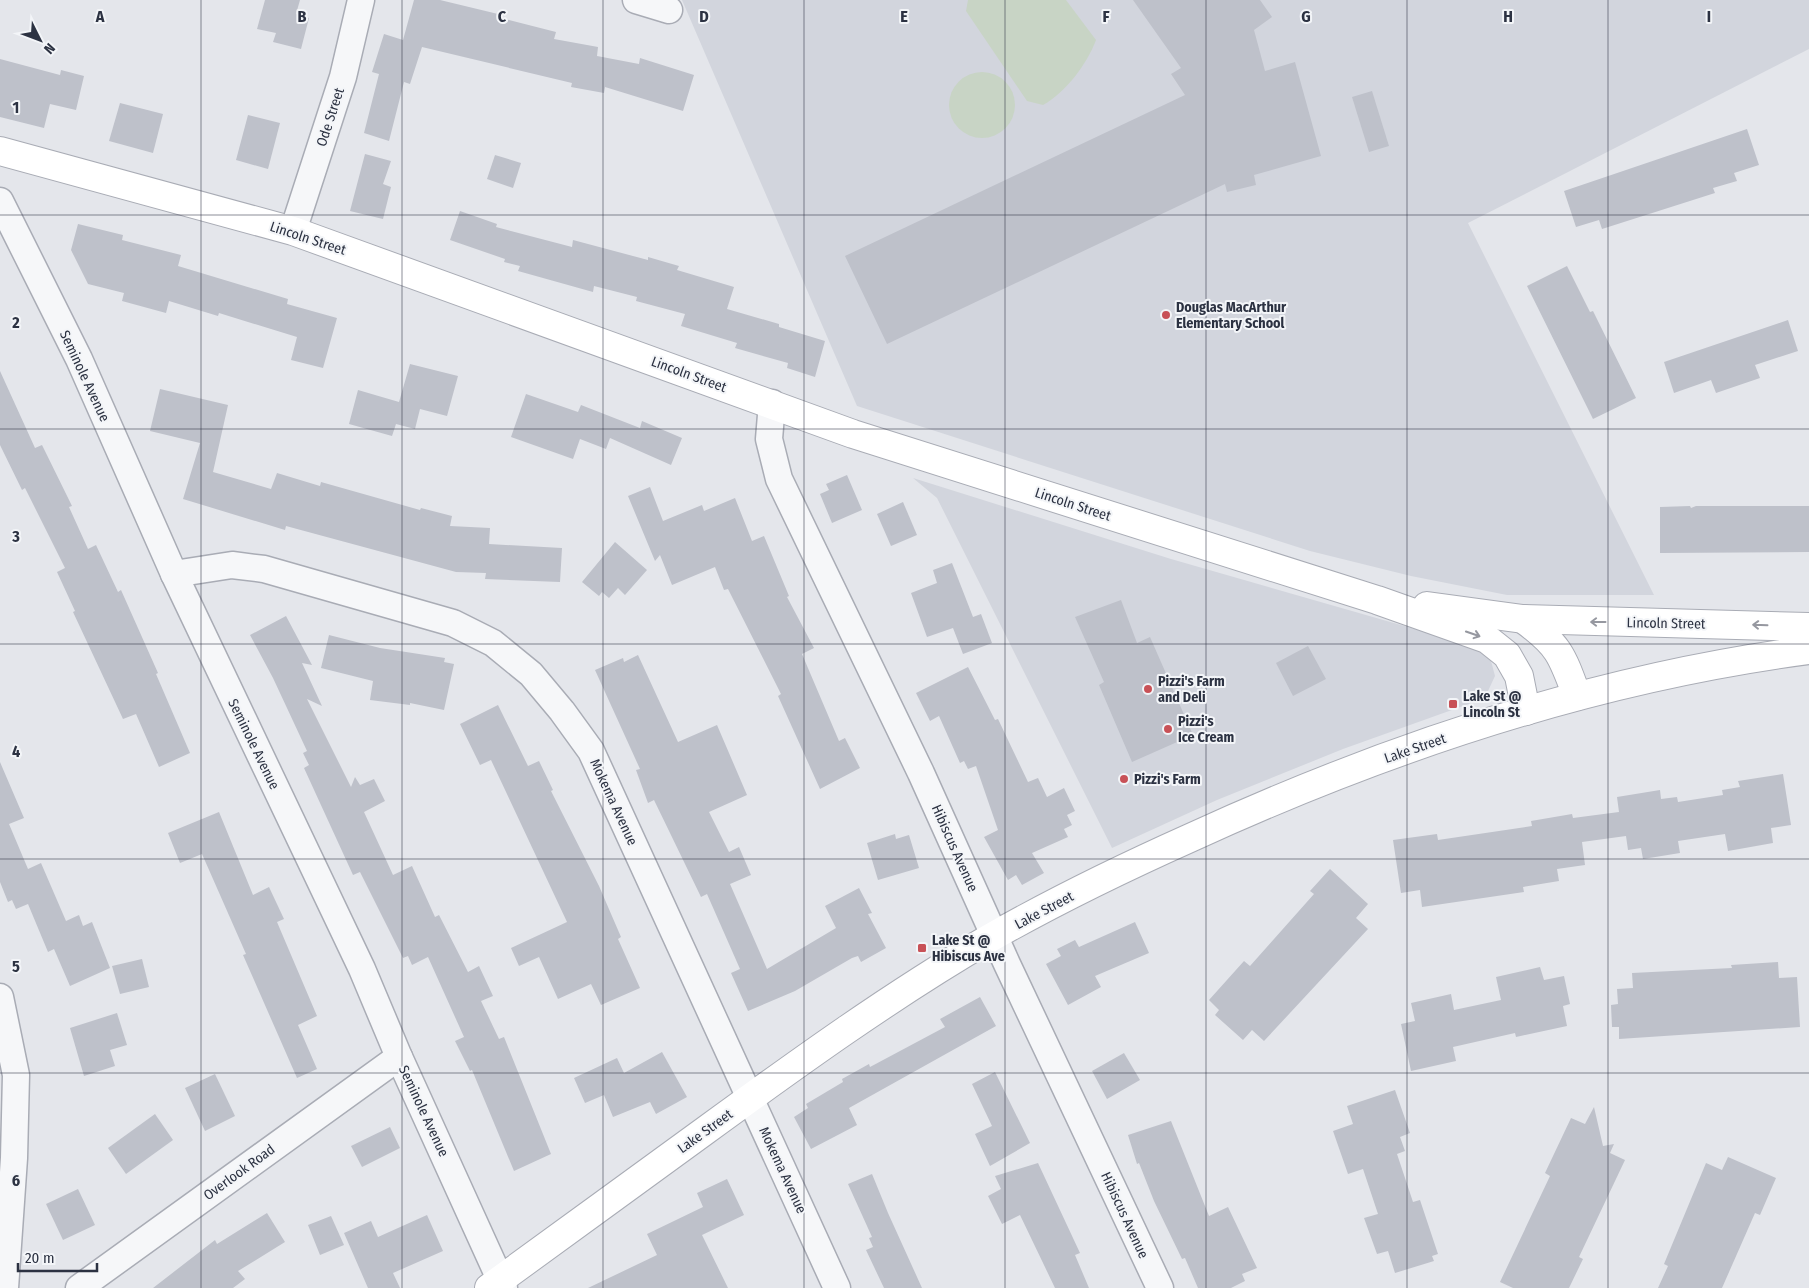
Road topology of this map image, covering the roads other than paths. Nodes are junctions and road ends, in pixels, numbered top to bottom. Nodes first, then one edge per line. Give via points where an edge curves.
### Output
1 (360, 0) edge
2 (636, 0) edge
3 (669, 10) dead end
4 (0, 151) edge
5 (0, 201) edge
6 (292, 231) junction
7 (772, 403) junction
8 (174, 574) junction
9 (1377, 600) junction
10 (1523, 619) junction
11 (1809, 627) edge
12 (1809, 650) edge
13 (1577, 696) junction
14 (1526, 711) junction
15 (994, 936) junction
16 (0, 997) edge
17 (399, 1057) junction
18 (750, 1098) junction
19 (498, 1285) edge
20 (5, 1288) edge
21 (79, 1288) edge
22 (838, 1288) edge
23 (1160, 1288) edge

1 - 6 street, Ode Street via 343,77
2 - 3 street
4 - 6 street, Lincoln Street
5 - 8 street, Seminole Avenue via 79,359
6 - 7 street, Lincoln Street
7 - 9 street, Lincoln Street via 853,434
7 - 15 street, Hibiscus Avenue via 769,439 778,479 921,773
8 - 17 street, Seminole Avenue via 362,969
8 - 18 street, Mokema Avenue via 232,565 264,569 453,624 493,643 531,674 591,751
9 - 10 street, Lincoln Street
9 -> 14 street, Lincoln Street via 1487,639 1507,655 1519,676
11 -> 10 street, Lincoln Street
10 - 13 street, Lincoln Street via 1557,648
12 - 13 street via 1743,660
13 - 14 street
14 - 15 street, Lake Street via 1430,742 1257,807 1135,863
15 - 18 street, Lake Street via 880,1008
15 - 23 street, Hibiscus Avenue
16 - 20 street via 16,1075
17 - 19 street, Seminole Avenue
17 - 21 street, Overlook Road
18 - 19 street, Lake Street
18 - 22 street, Mokema Avenue

